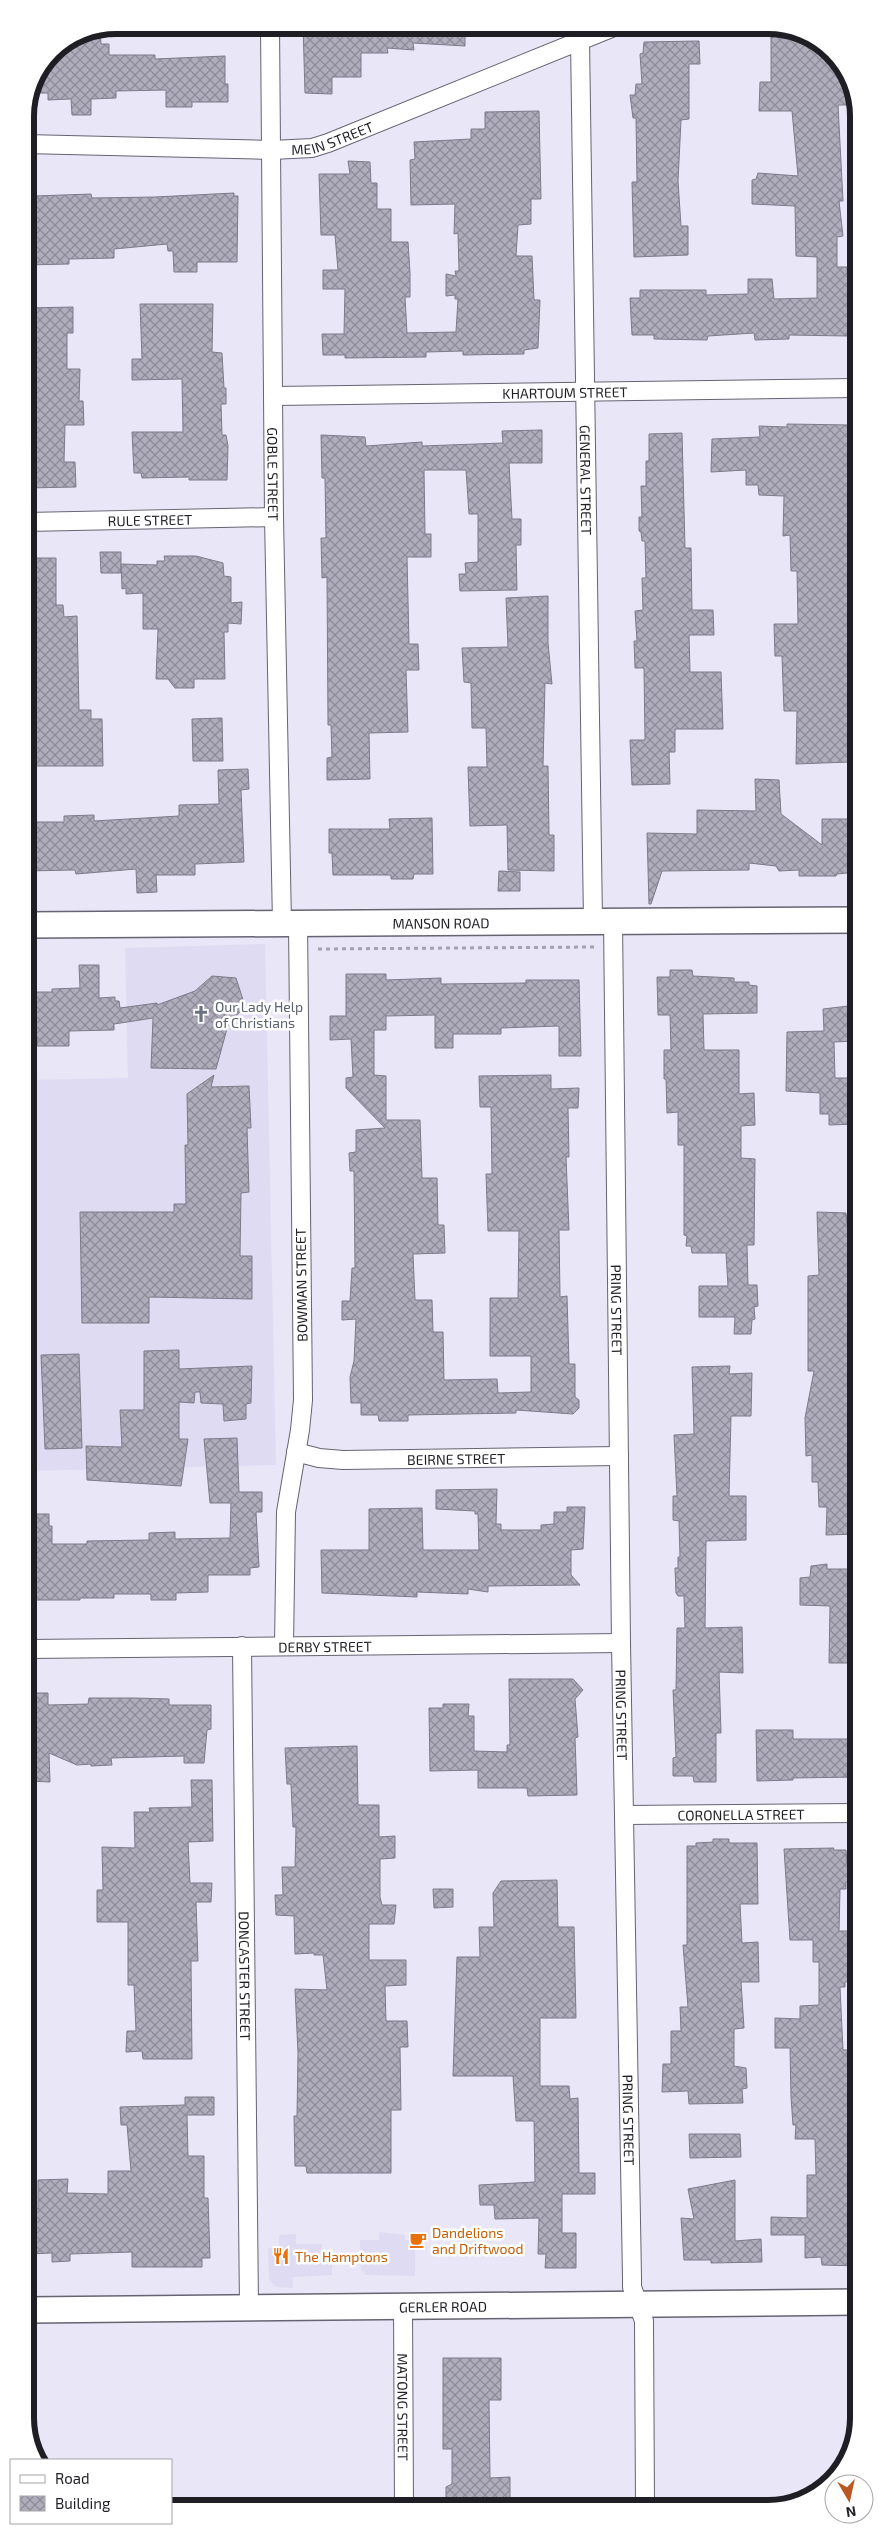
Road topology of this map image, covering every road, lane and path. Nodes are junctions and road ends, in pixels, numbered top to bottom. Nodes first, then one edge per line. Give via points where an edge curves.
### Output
1 (270, 34) edge
2 (596, 34) edge
3 (580, 40) junction
4 (34, 144) edge
5 (272, 150) junction
6 (850, 388) edge
7 (586, 392) junction
8 (274, 396) junction
9 (274, 518) junction
10 (34, 522) edge
11 (850, 920) edge
12 (603, 921) junction
13 (290, 923) junction
14 (34, 925) edge
15 (596, 947) dead end
16 (318, 949) dead end
17 (296, 1452) junction
18 (618, 1456) junction
19 (621, 1642) junction
20 (242, 1646) junction
21 (284, 1646) junction
22 (34, 1649) edge
23 (850, 1813) edge
24 (625, 1815) junction
25 (850, 2302) edge
26 (638, 2304) junction
27 (249, 2306) junction
28 (403, 2306) junction
29 (34, 2310) edge
30 (404, 2500) edge
31 (645, 2500) edge

1 - 5 street, GOBLE STREET
2 - 3 street, MEIN STREET
3 - 5 street, MEIN STREET via 328,143 312,148
3 - 7 street, GENERAL STREET
4 - 5 street, MEIN STREET
5 - 8 street, GOBLE STREET
6 - 7 street, KHARTOUM STREET
7 - 8 street, KHARTOUM STREET
7 - 12 street, GENERAL STREET
8 - 9 street, GOBLE STREET
9 - 10 street, RULE STREET
9 - 13 street, GOBLE STREET
11 - 12 street, MANSON ROAD
12 - 13 street, MANSON ROAD
12 - 18 street, PRING STREET
13 - 14 street, MANSON ROAD
13 - 17 street, BOWMAN STREET via 302,1400
15 - 16 path
17 - 18 street, BEIRNE STREET via 343,1460
17 - 21 street, BOWMAN STREET via 286,1512
18 - 19 street, PRING STREET
19 - 21 street, DERBY STREET
19 - 24 street, PRING STREET
20 - 21 street, DERBY STREET
20 - 22 street, DERBY STREET
20 - 27 street, DONCASTER STREET
23 - 24 street, CORONELLA STREET
24 - 26 street, PRING STREET via 632,2287
25 - 26 street, GERLER ROAD
26 - 28 street, GERLER ROAD
26 - 31 street, PRING STREET via 644,2320
27 - 28 street, GERLER ROAD
27 - 29 street, GERLER ROAD
28 - 30 street, MATONG STREET

